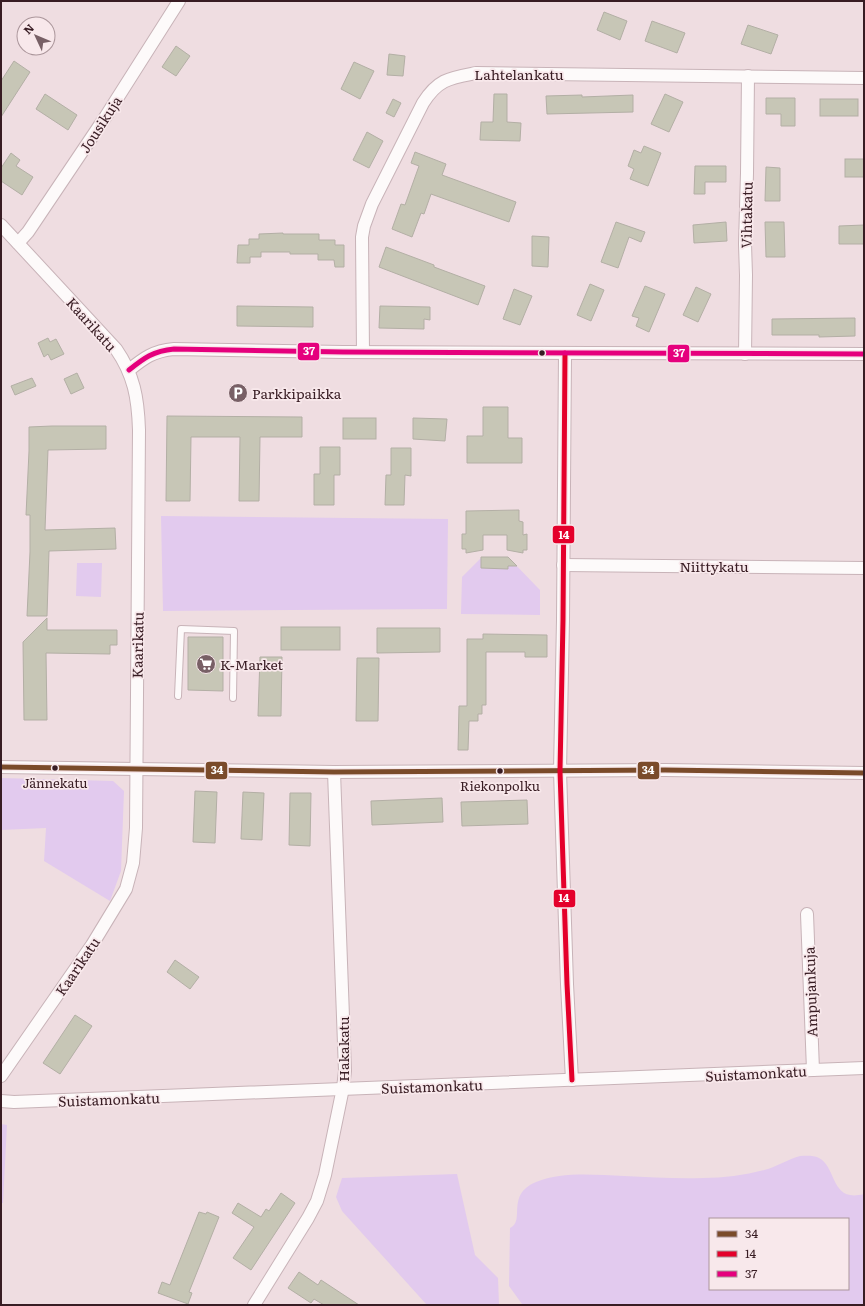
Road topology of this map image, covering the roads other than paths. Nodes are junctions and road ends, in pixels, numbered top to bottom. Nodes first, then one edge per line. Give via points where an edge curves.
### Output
1 (179, 1) edge
2 (748, 76) junction
3 (864, 78) edge
4 (1, 225) edge
5 (18, 243) junction
6 (363, 352) junction
7 (565, 353) junction
8 (745, 354) junction
9 (864, 354) edge
10 (129, 370) junction
11 (564, 565) junction
12 (864, 568) edge
13 (178, 696) dead end
14 (233, 698) dead end
15 (1, 767) edge
16 (136, 769) junction
17 (560, 771) junction
18 (334, 772) junction
19 (864, 773) edge
20 (806, 914) dead end
21 (864, 1068) edge
22 (813, 1070) junction
23 (1, 1076) edge
24 (572, 1080) junction
25 (343, 1088) junction
26 (1, 1101) edge
27 (254, 1305) edge

1 - 5 street, Jousikuja via 106,116
2 - 3 street, Lahtelankatu
2 - 6 street, Lahtelankatu via 476,73 451,77 444,81 423,103 372,204 364,226
2 - 8 street, Vihtakatu
4 - 5 street, Kaarikatu
5 - 10 street, Kaarikatu via 116,349
6 - 7 street
6 - 10 street via 164,350 152,353
7 - 8 street
7 - 11 street
8 - 9 street
10 - 16 street, Kaarikatu via 135,388 139,430
11 - 12 street, Niittykatu
11 - 17 street
13 - 14 lane via 181,629 234,630
15 - 16 street
16 - 18 street
16 - 23 street, Kaarikatu via 136,828 126,889 92,945
17 - 18 street
17 - 19 street
17 - 24 street
18 - 25 street, Hakakatu
20 - 22 street, Ampujankuja
21 - 22 street, Suistamonkatu
22 - 24 street, Suistamonkatu
24 - 25 street, Suistamonkatu
25 - 26 street, Suistamonkatu
25 - 27 street, Hakakatu via 317,1201

